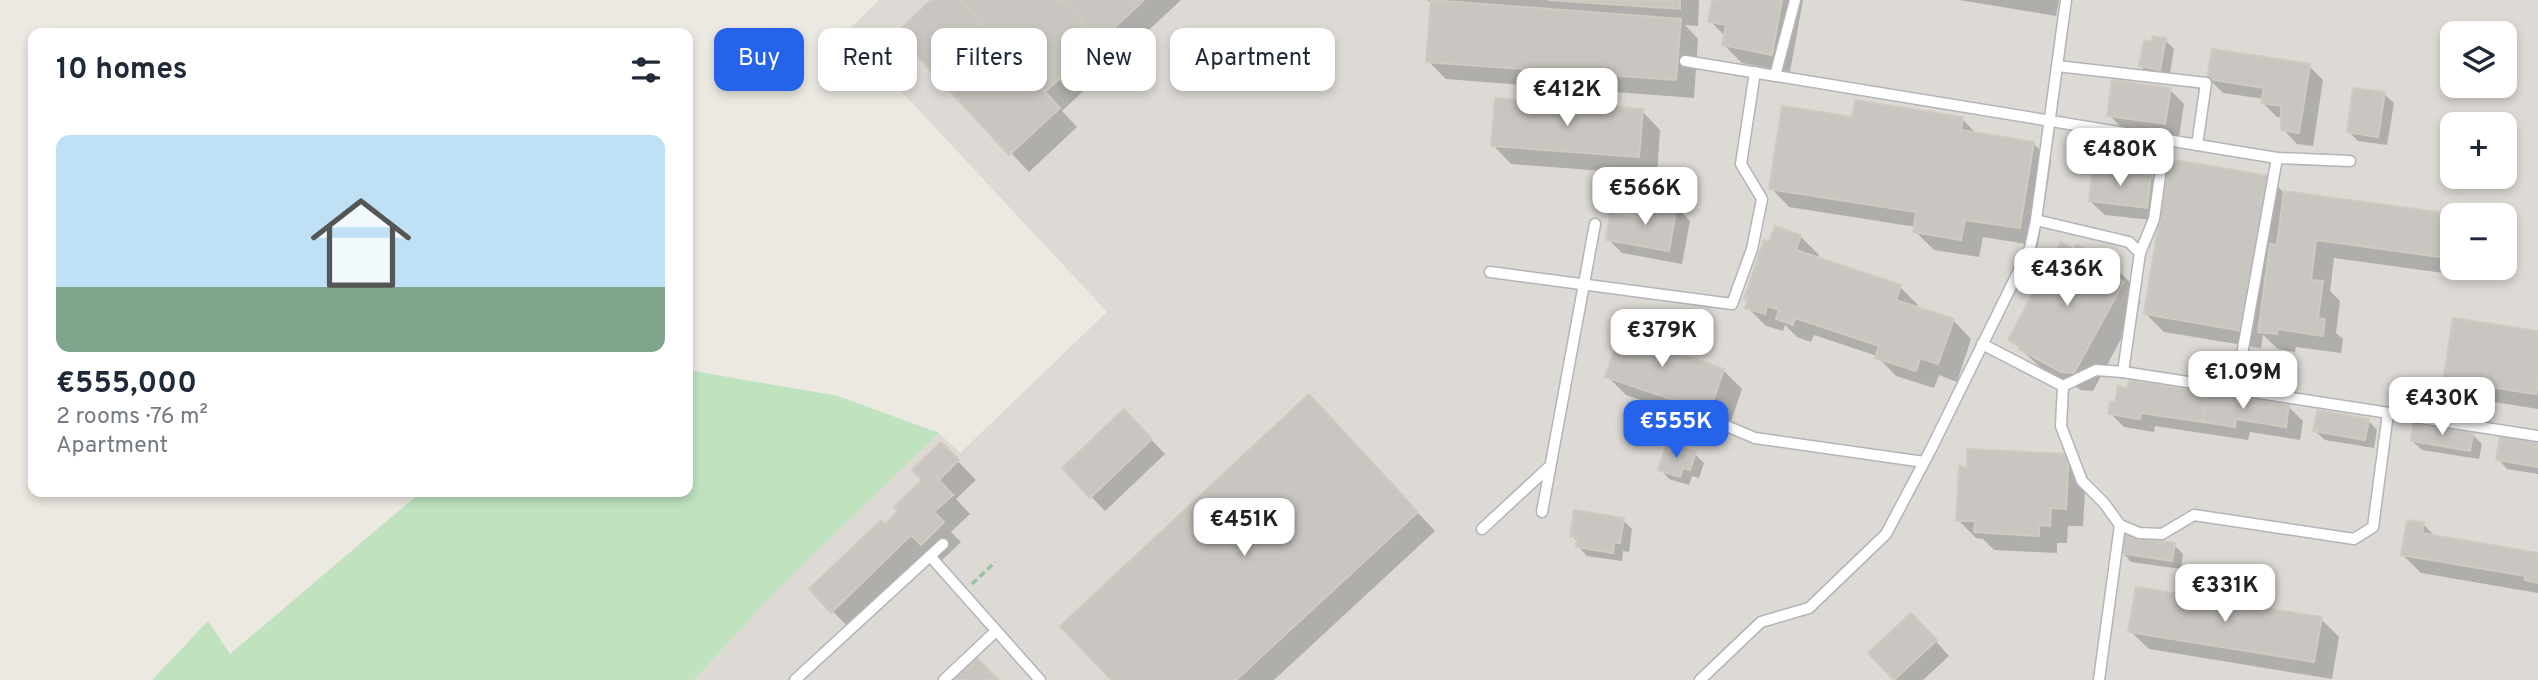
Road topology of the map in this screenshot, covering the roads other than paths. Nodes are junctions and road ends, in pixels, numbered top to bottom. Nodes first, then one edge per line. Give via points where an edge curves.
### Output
1 (1795, 0) edge
2 (2066, 0) edge
3 (1685, 61) dead end
4 (2057, 66) junction
5 (1755, 72) junction
6 (1775, 76) junction
7 (2049, 120) junction
8 (2165, 140) junction
9 (2197, 145) junction
10 (2277, 158) junction
11 (2350, 161) dead end
12 (2036, 219) junction
13 (1595, 224) dead end
14 (2140, 253) junction
15 (1490, 272) dead end
16 (1584, 285) junction
17 (1982, 344) junction
18 (2123, 372) junction
19 (2063, 386) junction
20 (2236, 388) junction
21 (2388, 413) junction
22 (1717, 422) dead end
23 (2538, 436) edge
24 (1924, 461) junction
25 (1550, 466) junction
26 (1542, 512) dead end
27 (2120, 525) junction
28 (1482, 529) dead end
29 (943, 544) dead end
30 (930, 556) junction
31 (996, 631) junction
32 (795, 680) edge
33 (944, 680) edge
34 (1040, 680) edge
35 (1700, 680) edge
36 (2099, 680) edge

1 - 6 lane
2 - 4 lane
3 - 5 lane
4 - 7 lane
4 - 9 lane via 2206,83
5 - 6 lane
5 - 16 lane via 1741,164 1762,199 1752,249 1732,304
6 - 7 lane
7 - 8 lane
7 - 12 lane
8 - 9 lane
8 - 14 lane via 2154,219
9 - 10 lane
10 - 11 lane
10 - 20 lane
12 - 14 lane via 2129,242
12 - 17 lane via 2030,248
13 - 16 lane
14 - 18 lane
15 - 16 lane
16 - 25 lane
17 - 19 lane
17 - 24 lane
18 - 19 lane via 2096,370
18 - 20 lane
19 - 27 lane via 2061,426 2082,481
20 - 21 lane
21 - 23 lane
21 - 27 lane via 2373,527 2354,539 2194,515 2162,534 2139,533
22 - 24 lane via 1755,438
24 - 35 lane via 1886,534 1810,608 1761,622
25 - 26 lane
25 - 28 lane
27 - 36 lane
29 - 30 lane
30 - 31 lane
30 - 32 lane
31 - 33 lane
31 - 34 lane

